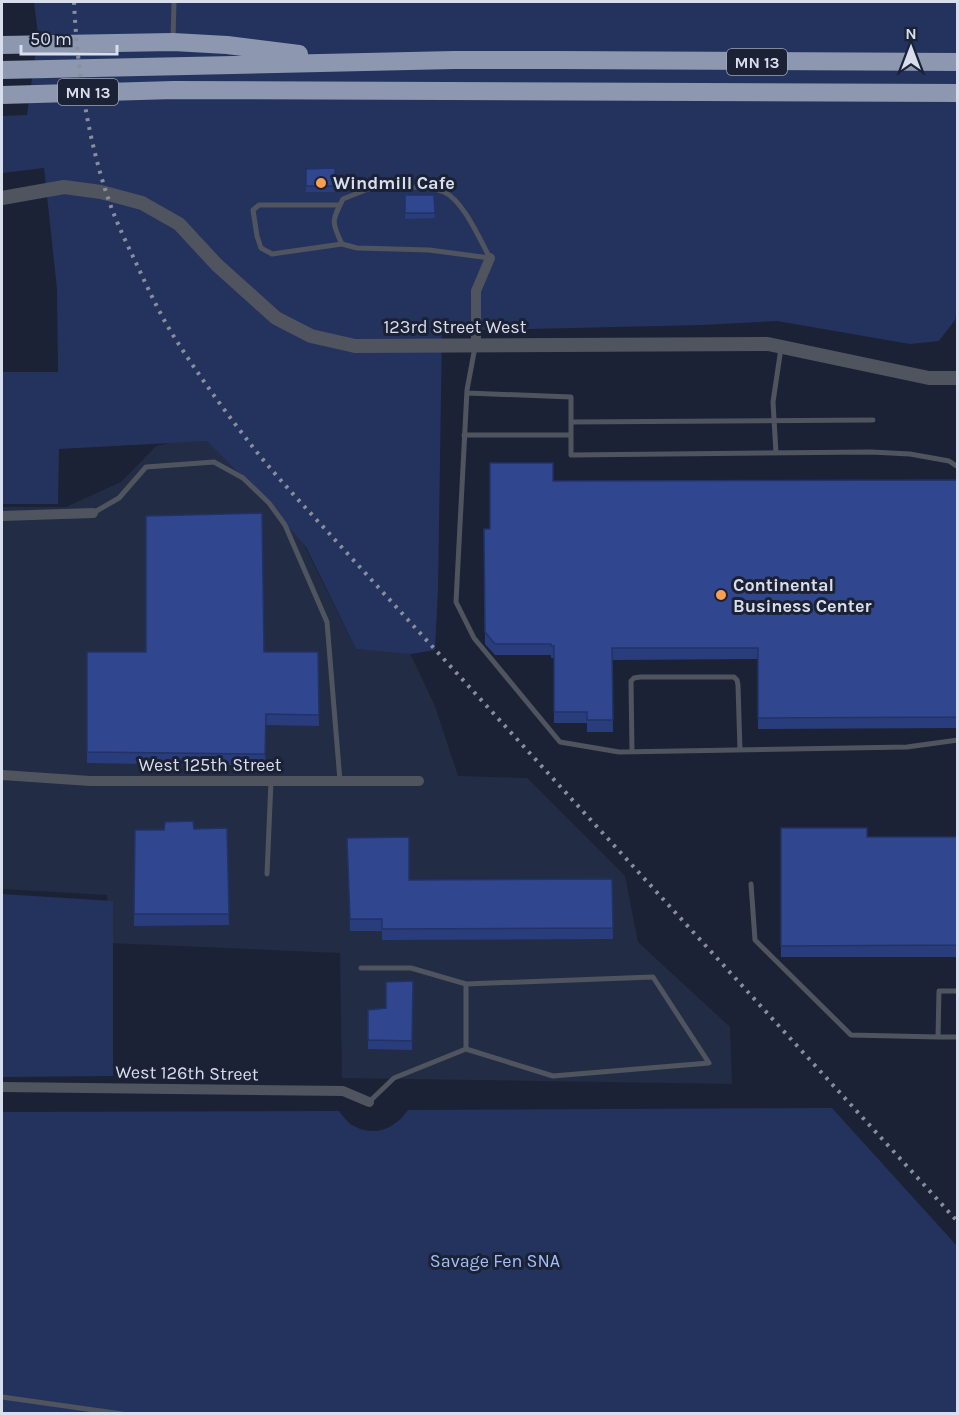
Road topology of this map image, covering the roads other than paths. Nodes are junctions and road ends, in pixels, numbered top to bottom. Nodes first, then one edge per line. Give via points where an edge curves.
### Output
1 (174, 2) edge
2 (173, 42) junction
3 (2, 45) edge
4 (357, 62) junction
5 (957, 62) edge
6 (2, 70) edge
7 (957, 93) edge
8 (2, 95) edge
9 (2, 198) edge
10 (340, 206) junction
11 (342, 244) junction
12 (490, 258) junction
13 (476, 346) junction
14 (781, 347) junction
15 (957, 378) edge
16 (467, 393) junction
17 (873, 420) dead end
18 (774, 421) junction
19 (571, 422) junction
20 (464, 435) junction
21 (571, 435) junction
22 (776, 453) junction
23 (957, 467) edge
24 (93, 513) joint
25 (2, 516) edge
26 (957, 740) edge
27 (740, 750) junction
28 (632, 752) junction
29 (2, 775) edge
30 (271, 781) junction
31 (340, 781) junction
32 (420, 781) dead end
33 (267, 874) dead end
34 (751, 884) dead end
35 (361, 968) dead end
36 (466, 984) junction
37 (957, 991) edge
38 (938, 1037) junction
39 (957, 1037) edge
40 (466, 1049) junction
41 (2, 1087) edge
42 (369, 1102) joint
43 (2, 1397) edge
44 (122, 1413) edge

1 - 2 lane
2 - 3 highway
2 - 4 highway
4 - 5 highway, MN 13
4 - 6 highway, MN 13
7 - 8 highway, MN 13 via 174,90
9 - 13 street, 123rd Street West via 64,187 142,203 179,224 276,318 311,336 355,346
10 - 11 lane via 334,216 334,229
10 - 11 lane via 259,205 254,210 261,248 272,254
10 - 12 lane via 344,199 369,189 424,188 445,192 459,202
11 - 12 lane
12 - 13 street via 476,291
13 - 14 street, 123rd Street West
13 - 16 lane
14 - 15 street, 123rd Street West via 929,378
14 - 18 lane
16 - 19 lane via 571,397
16 - 20 lane
17 - 18 lane
18 - 19 lane
18 - 22 lane
19 - 21 lane
20 - 21 lane
20 - 28 lane via 456,602 474,638 560,742
21 - 22 lane via 571,455
22 - 23 lane via 910,454 949,460
24 - 25 street
24 - 31 lane via 118,498 146,467 214,462 243,478 269,503 285,525 327,622
26 - 27 lane via 907,747
27 - 28 lane
27 - 28 lane via 738,685 734,677 640,676 631,681
29 - 30 street, West 125th Street via 90,781
30 - 31 street, West 125th Street
30 - 33 lane
31 - 32 street, West 125th Street
34 - 38 lane via 755,940 851,1035
35 - 36 lane via 411,968
36 - 40 lane
36 - 40 lane via 653,977 709,1063 553,1076
37 - 38 lane via 939,991
38 - 39 lane
40 - 42 lane via 394,1078
41 - 42 street, West 126th Street via 343,1091
43 - 44 lane

